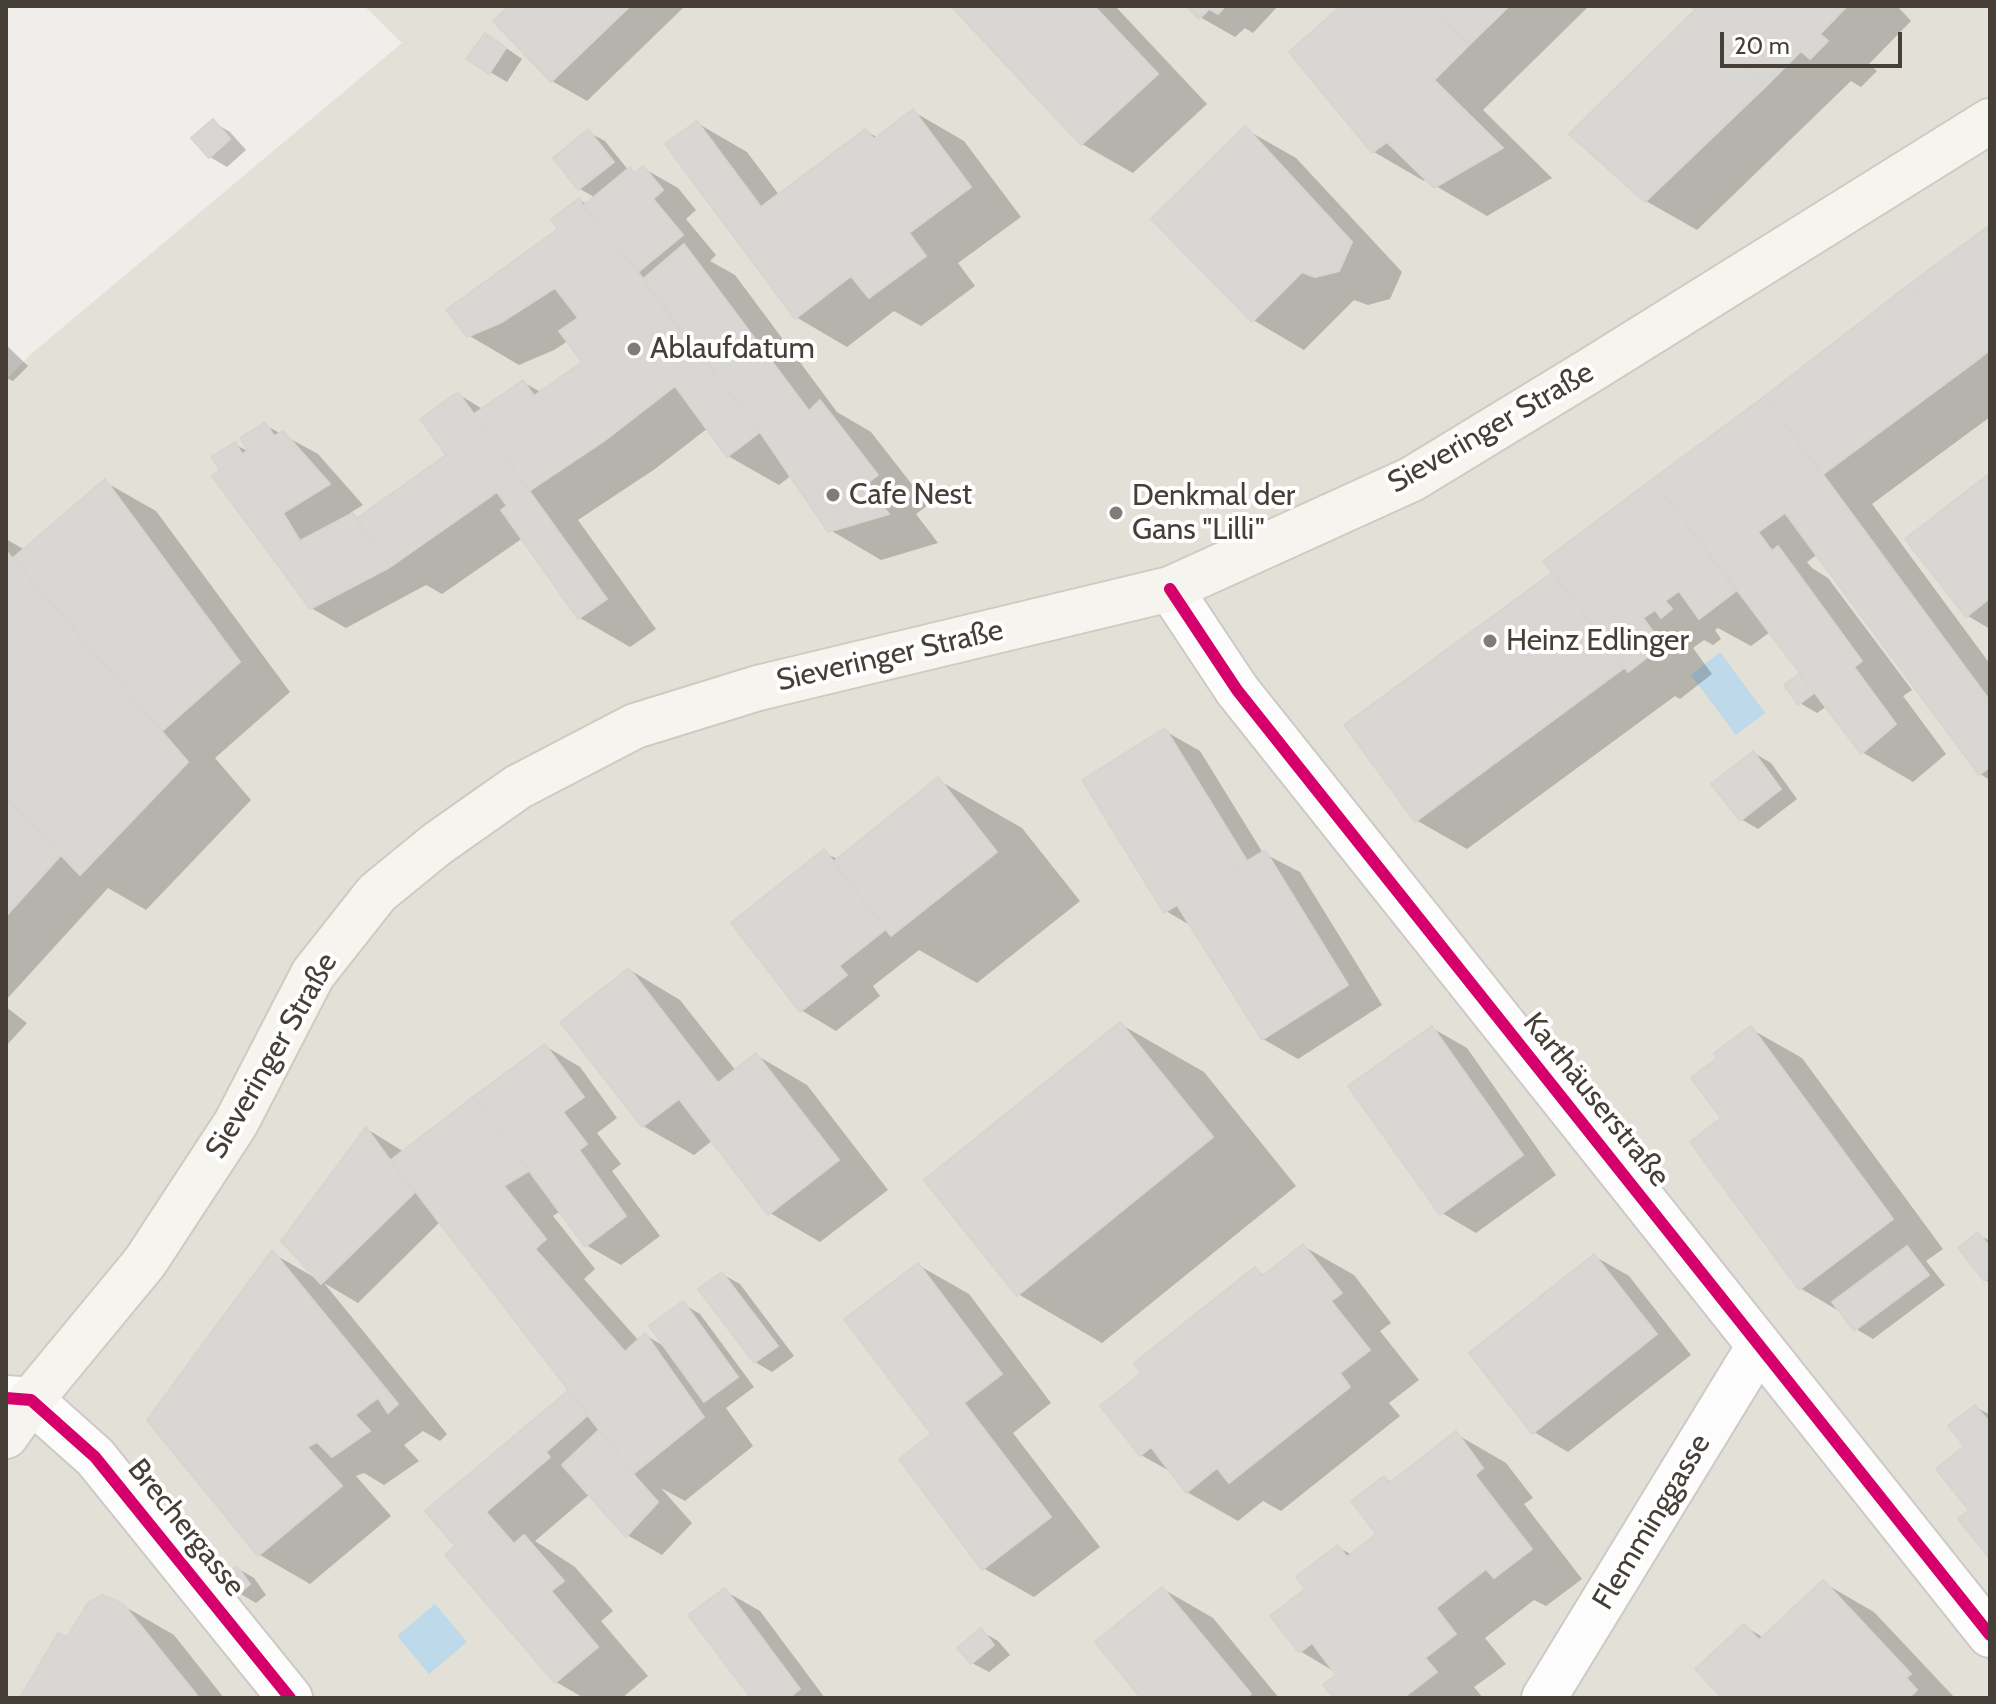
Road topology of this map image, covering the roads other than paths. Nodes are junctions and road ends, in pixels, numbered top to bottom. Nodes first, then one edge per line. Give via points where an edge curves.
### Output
1 (1990, 121) edge
2 (1170, 589) junction
3 (1759, 1346) junction
4 (18, 1399) edge
5 (6, 1436) edge
6 (1990, 1635) edge
7 (290, 1698) edge
8 (1544, 1698) edge

1 - 2 main road, Sieveringer Straße via 1412,479
2 - 3 street, Karthäuserstraße via 1237,690
2 - 4 main road, Sieveringer Straße via 758,688 635,726 518,787 377,893 313,974 236,1123 145,1262
3 - 6 street, Karthäuserstraße
3 - 8 street, Flemminggasse
4 - 5 main road, Sieveringer Straße
4 - 7 street, Brechergasse via 95,1457

